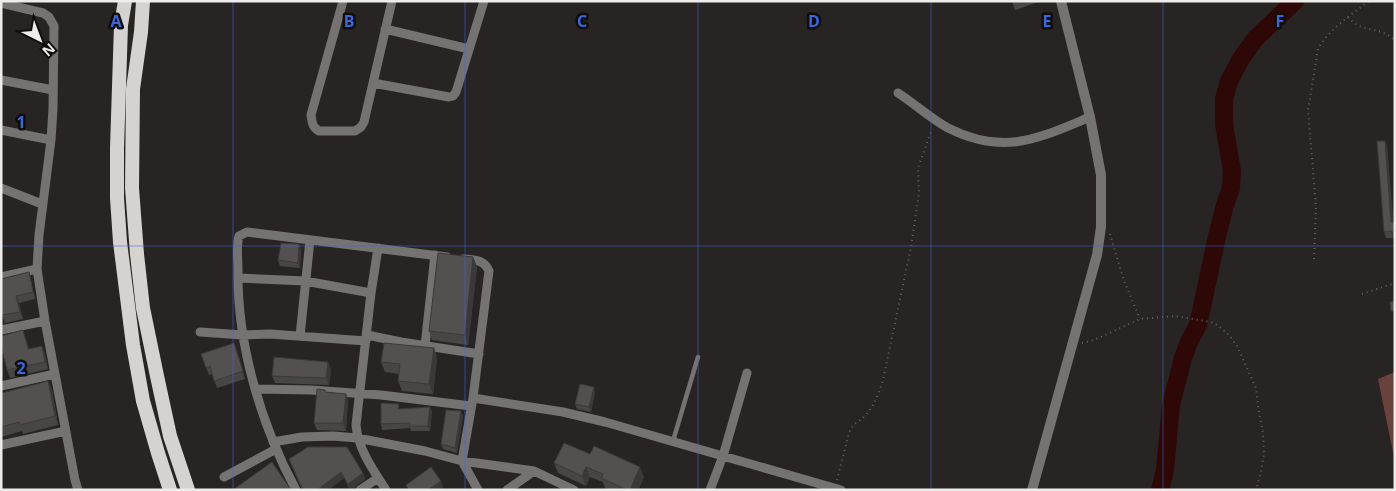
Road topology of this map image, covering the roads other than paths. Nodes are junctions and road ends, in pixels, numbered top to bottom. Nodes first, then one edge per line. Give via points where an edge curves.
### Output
1 (125, 1) edge
2 (143, 1) edge
3 (343, 1) edge
4 (392, 1) edge
5 (484, 1) edge
6 (1061, 1) edge
7 (1, 4) edge
8 (386, 29) junction
9 (469, 49) junction
10 (1, 80) edge
11 (374, 83) junction
12 (53, 90) junction
13 (898, 93) dead end
14 (1090, 116) junction
15 (1, 130) edge
16 (51, 140) junction
17 (1, 188) edge
18 (42, 204) junction
19 (310, 240) junction
20 (378, 248) junction
21 (435, 255) junction
22 (37, 269) junction
23 (1, 277) edge
24 (238, 278) junction
25 (305, 282) junction
26 (371, 293) junction
27 (45, 321) junction
28 (1, 330) edge
29 (200, 332) dead end
30 (243, 335) junction
31 (300, 336) junction
32 (366, 338) junction
33 (425, 346) junction
34 (479, 354) junction
35 (698, 358) dead end
36 (748, 373) dead end
37 (55, 374) junction
38 (1, 386) edge
39 (256, 389) junction
40 (360, 394) junction
41 (472, 402) junction
42 (66, 431) junction
43 (357, 438) junction
44 (673, 441) junction
45 (1, 445) edge
46 (274, 445) junction
47 (723, 456) junction
48 (462, 461) junction
49 (534, 472) junction
50 (224, 477) dead end
51 (378, 478) junction
52 (820, 487) edge
53 (838, 489) edge
54 (78, 490) edge
55 (170, 490) edge
56 (188, 490) edge
57 (296, 490) edge
58 (360, 490) edge
59 (386, 490) edge
60 (478, 490) edge
61 (507, 490) edge
62 (574, 490) edge
63 (710, 490) edge
64 (1032, 490) edge

1 - 55 highway via 121,25 117,148 120,242 133,345 144,401
2 - 56 highway via 132,89 132,188 136,245 143,308 157,376 170,436
3 - 11 street via 311,115 312,124 319,130 355,130 361,127
4 - 8 street
5 - 9 street
6 - 14 street
7 - 12 street via 42,13 52,21
8 - 9 street
8 - 11 street
9 - 11 street via 453,96
10 - 12 street
12 - 16 street
13 - 14 street via 948,128 978,140 1003,143 1046,135
14 - 64 street via 1101,176 1101,226 1097,255
15 - 16 street
16 - 18 street
17 - 18 street
18 - 22 street
19 - 20 street
19 - 24 street via 243,233 238,240
19 - 25 street
20 - 21 street
20 - 26 street
21 - 33 street
21 - 34 street via 479,261 487,266
22 - 23 street
22 - 27 street
24 - 25 street
24 - 30 street
25 - 26 street
25 - 31 street
26 - 32 street
27 - 28 street
27 - 37 street
29 - 30 street
30 - 31 street
30 - 39 street
31 - 32 street
32 - 33 street
32 - 40 street
33 - 34 street
34 - 41 street
35 - 44 lane
36 - 47 street
37 - 38 street
37 - 42 street
39 - 40 street
39 - 46 street
40 - 41 street
40 - 43 street
41 - 44 street via 580,416
41 - 48 street
42 - 45 street
42 - 54 street
43 - 46 street via 310,437
43 - 48 street
43 - 51 street
44 - 47 street
46 - 50 street
46 - 57 street
47 - 52 street
47 - 63 street
48 - 49 street
48 - 60 street
49 - 61 street
49 - 62 street
51 - 58 street
51 - 59 street
52 - 53 street

